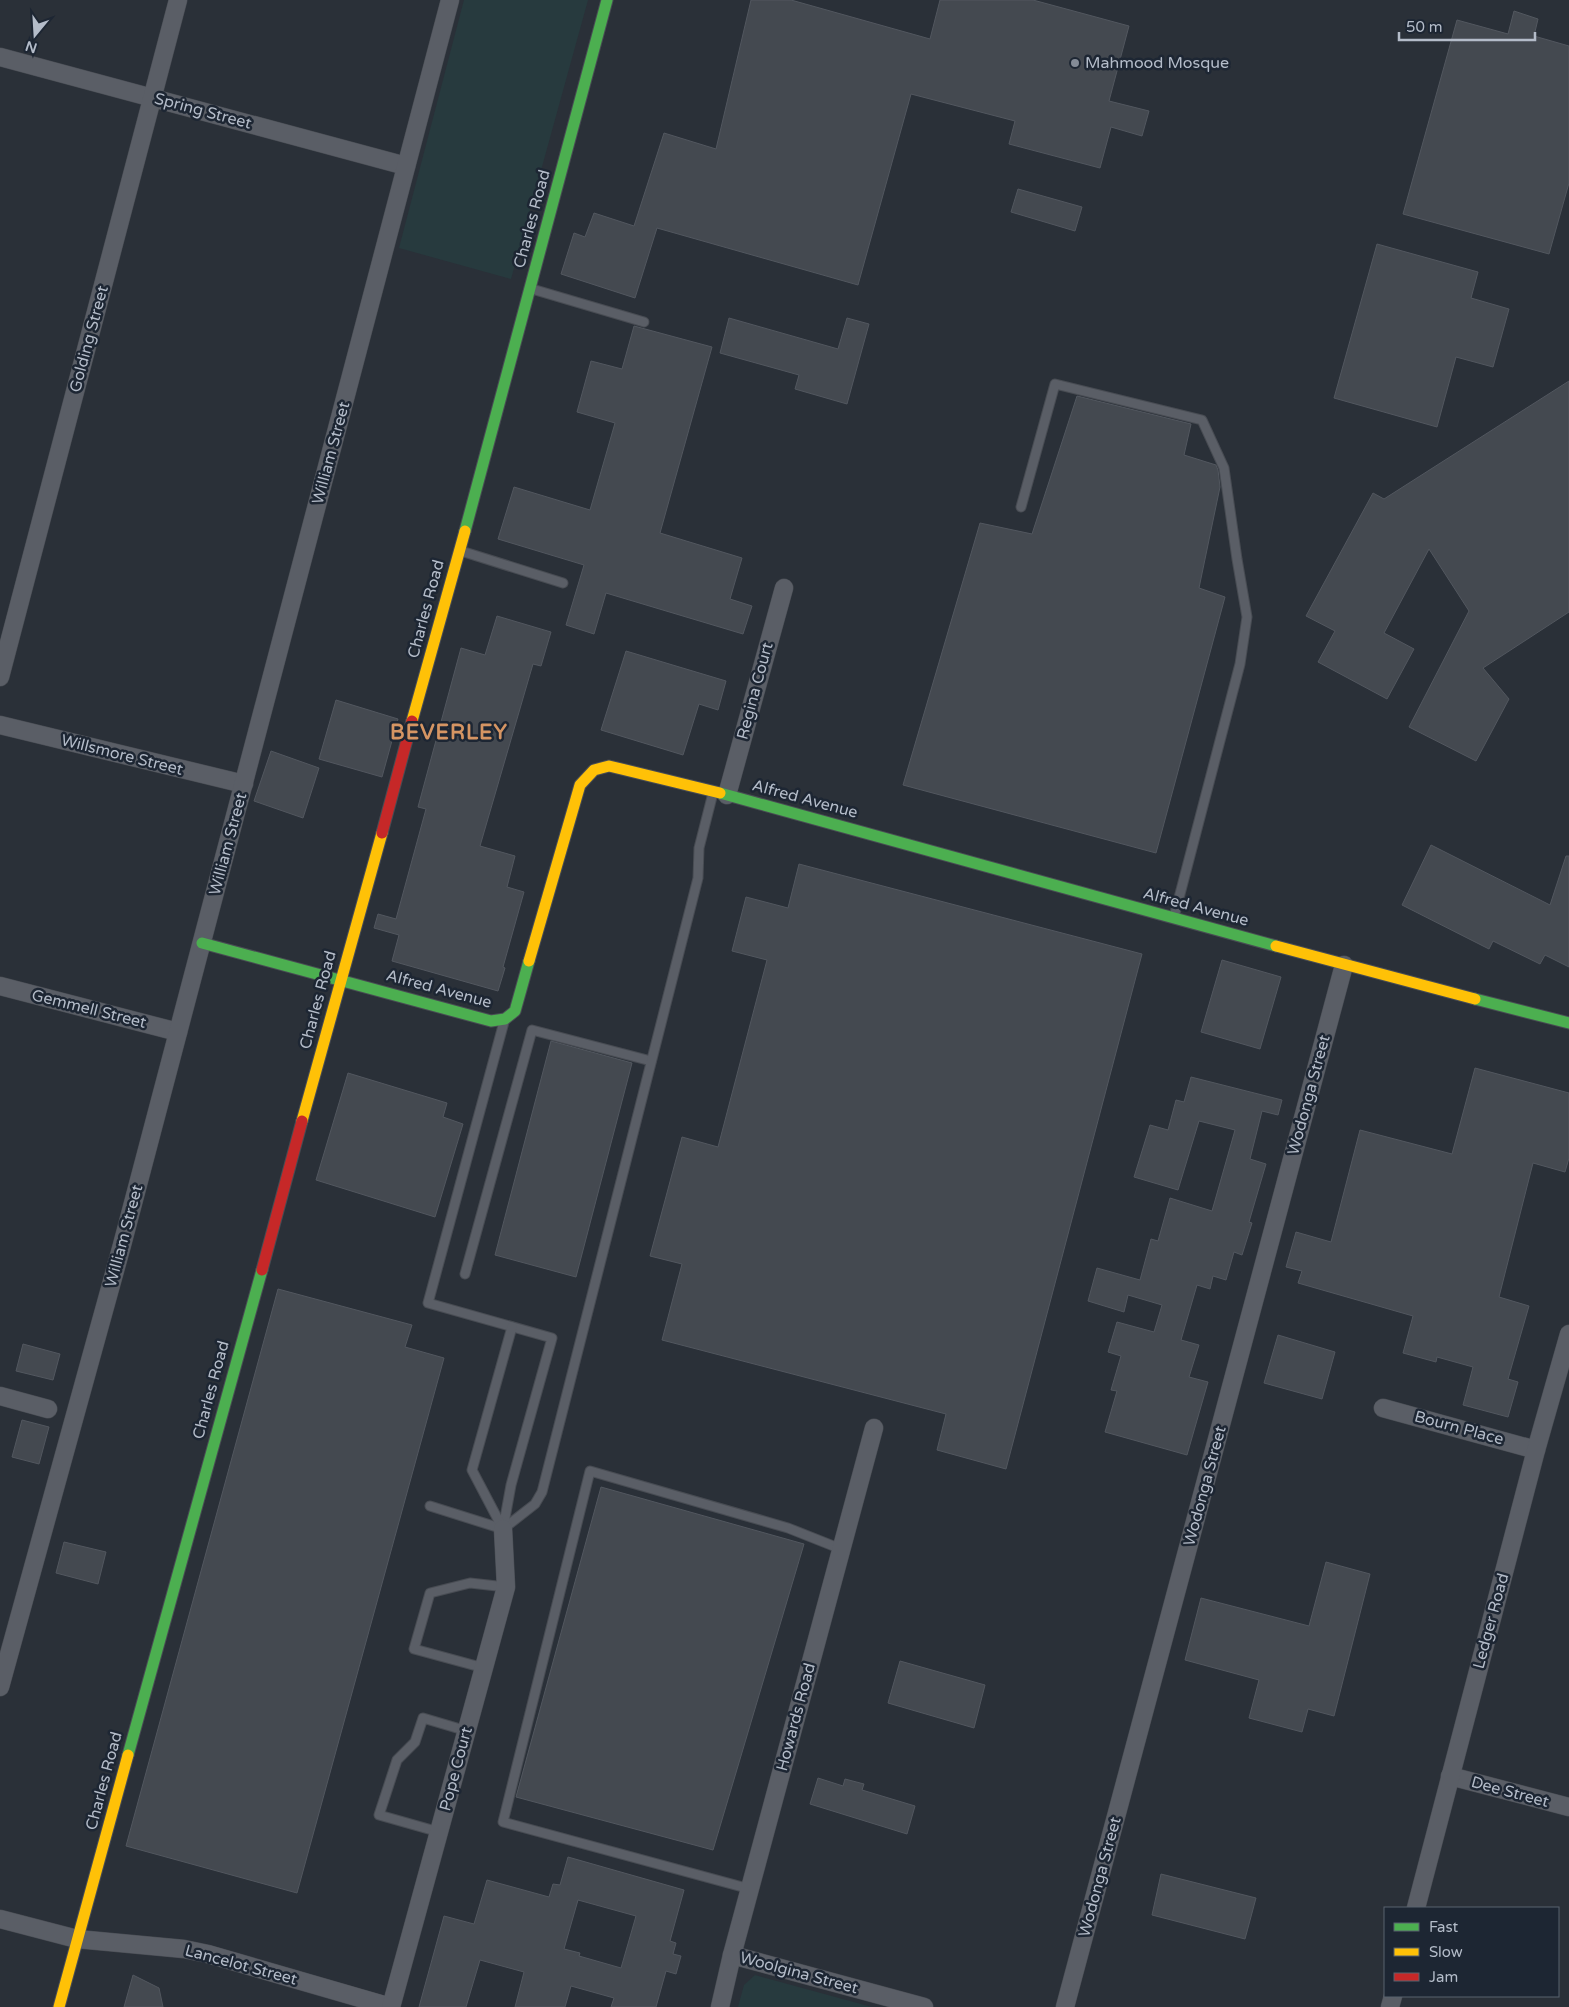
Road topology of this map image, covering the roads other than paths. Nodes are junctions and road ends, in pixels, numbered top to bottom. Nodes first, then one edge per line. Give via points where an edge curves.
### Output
1 (178, 0) edge
2 (450, 0) edge
3 (607, 0) edge
4 (0, 56) edge
5 (153, 97) junction
6 (406, 166) junction
7 (531, 288) junction
8 (644, 322) dead end
9 (1021, 507) dead end
10 (459, 551) junction
11 (563, 583) dead end
12 (784, 588) dead end
13 (0, 677) edge
14 (0, 725) edge
15 (244, 784) junction
16 (720, 793) junction
17 (1174, 918) junction
18 (202, 943) junction
19 (1344, 964) junction
20 (341, 979) junction
21 (0, 986) edge
22 (505, 1019) junction
23 (1569, 1023) edge
24 (178, 1032) junction
25 (651, 1061) junction
26 (465, 1274) dead end
27 (512, 1327) junction
28 (1569, 1334) edge
29 (0, 1396) edge
30 (1383, 1408) dead end
31 (48, 1409) dead end
32 (874, 1428) dead end
33 (1536, 1450) junction
34 (430, 1506) dead end
35 (503, 1530) junction
36 (841, 1549) junction
37 (506, 1587) junction
38 (484, 1668) junction
39 (0, 1688) edge
40 (467, 1731) junction
41 (1450, 1776) junction
42 (1569, 1807) edge
43 (439, 1832) junction
44 (750, 1889) junction
45 (1416, 1907) edge
46 (0, 1919) edge
47 (77, 1939) junction
48 (732, 1955) junction
49 (58, 2007) edge
50 (391, 2007) edge
51 (720, 2007) edge
52 (924, 2007) edge
53 (1065, 2007) edge

1 - 5 street, Golding Street
2 - 6 street, William Street
3 - 7 street, Charles Road
4 - 5 street, Spring Street
5 - 6 street, Spring Street
5 - 13 street, Golding Street
6 - 15 street, William Street
7 - 8 lane
7 - 10 street, Charles Road
9 - 17 lane via 1055,384 1202,420 1224,468 1247,617 1240,664
10 - 11 lane
10 - 20 street, Charles Road
12 - 16 street, Regina Court
14 - 15 street, Willsmore Street
15 - 18 street, William Street
16 - 17 street, Alfred Avenue
16 - 22 street, Alfred Avenue via 609,766 594,770 580,785 515,1011
16 - 25 lane via 698,848 698,878
17 - 19 street, Alfred Avenue
18 - 20 street, Alfred Avenue
18 - 24 street, William Street
19 - 23 street, Alfred Avenue
19 - 53 street, Wodonga Street
20 - 22 street, Alfred Avenue via 491,1021
20 - 47 street, Charles Road
21 - 24 street, Gemmell Street
22 - 27 lane via 428,1303
24 - 39 street, William Street
25 - 26 lane via 532,1030
25 - 35 lane via 542,1492 535,1504
27 - 35 lane via 472,1470
27 - 35 lane via 552,1338 511,1485
28 - 33 street, Ledger Road
29 - 31 street
30 - 33 street, Bourn Place
32 - 36 street, Howards Road
33 - 41 street, Ledger Road
34 - 35 lane
35 - 37 street, Pope Court
36 - 44 street, Howards Road
36 - 44 lane via 788,1528 590,1471 502,1822
37 - 38 street, Pope Court
37 - 38 lane via 470,1583 430,1593 414,1649
38 - 40 street, Pope Court
40 - 43 street, Pope Court
40 - 43 lane via 423,1718 415,1742 397,1760 379,1815
41 - 42 street, Dee Street
41 - 45 street, Ledger Road
43 - 50 street, Pope Court
44 - 48 street, Howards Road
46 - 47 street, Lancelot Street
47 - 49 street, Charles Road
47 - 50 street, Lancelot Street via 208,1954
48 - 51 street, Howards Road
48 - 52 street, Woolgina Street

